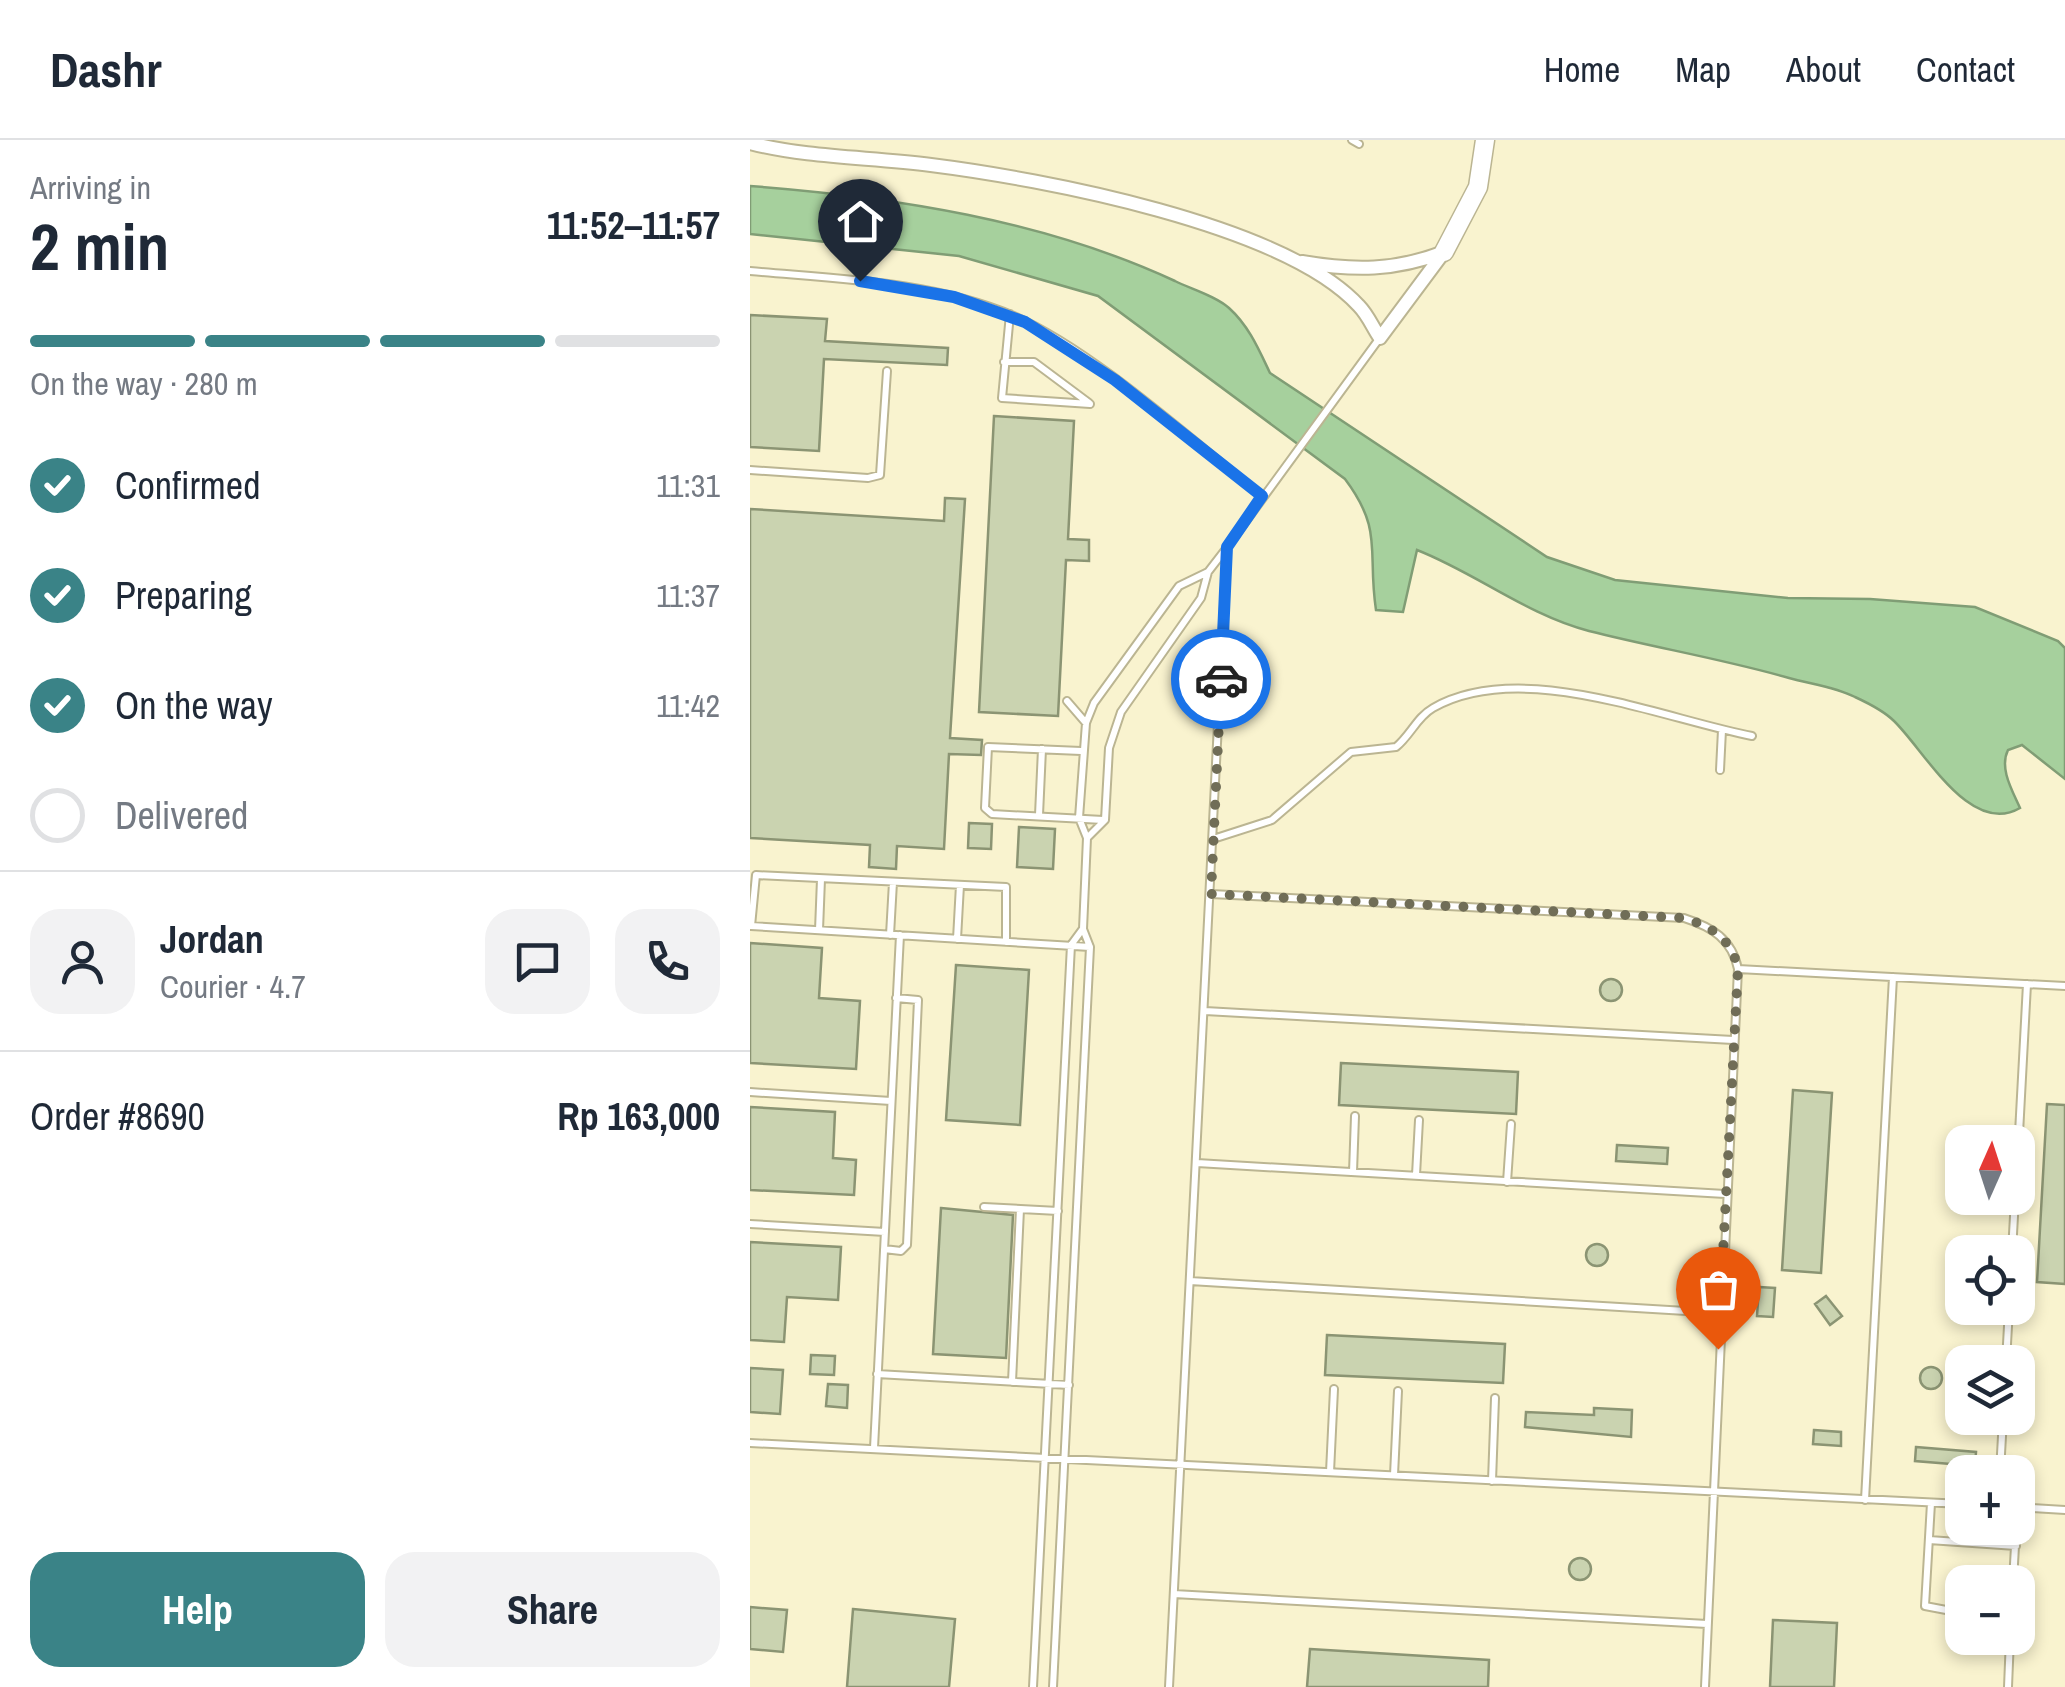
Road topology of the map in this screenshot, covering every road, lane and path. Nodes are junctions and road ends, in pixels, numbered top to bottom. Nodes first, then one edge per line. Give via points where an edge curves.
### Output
1 (1485, 140) edge
2 (750, 142) edge
3 (794, 146) edge
4 (1444, 252) junction
5 (1295, 260) junction
6 (750, 271) edge
7 (1010, 314) junction
8 (1380, 338) junction
9 (1004, 362) junction
10 (887, 371) dead end
11 (750, 470) edge
12 (1262, 496) junction
13 (1227, 547) junction
14 (1208, 572) junction
15 (1068, 701) dead end
16 (1086, 723) junction
17 (1722, 730) junction
18 (1752, 736) dead end
19 (1042, 750) junction
20 (1081, 751) junction
21 (1720, 770) dead end
22 (1038, 816) junction
23 (1079, 818) junction
24 (1104, 820) junction
25 (1087, 838) junction
26 (1213, 839) junction
27 (821, 879) junction
28 (893, 882) junction
29 (960, 885) junction
30 (1211, 894) junction
31 (751, 926) edge
32 (1082, 928) junction
33 (819, 930) junction
34 (895, 935) junction
35 (958, 939) junction
36 (1006, 942) junction
37 (1072, 946) junction
38 (1090, 947) junction
39 (1738, 969) junction
40 (1894, 977) junction
41 (2027, 984) junction
42 (2065, 986) edge
43 (896, 998) junction
44 (1205, 1011) junction
45 (1734, 1040) junction
46 (750, 1092) edge
47 (891, 1101) junction
48 (1355, 1116) dead end
49 (1419, 1120) dead end
50 (1510, 1124) dead end
51 (2019, 1125) edge
52 (1197, 1163) junction
53 (1352, 1172) junction
54 (1416, 1175) junction
55 (1508, 1182) junction
56 (1725, 1194) junction
57 (984, 1208) dead end
58 (1020, 1209) junction
59 (1058, 1211) junction
60 (750, 1224) edge
61 (885, 1232) junction
62 (884, 1249) junction
63 (1190, 1281) junction
64 (1718, 1313) junction
65 (877, 1374) junction
66 (1012, 1382) junction
67 (1048, 1384) junction
68 (1069, 1385) junction
69 (1334, 1388) dead end
70 (1398, 1391) dead end
71 (1494, 1398) dead end
72 (750, 1443) edge
73 (874, 1449) junction
74 (1044, 1460) junction
75 (1064, 1461) junction
76 (1181, 1466) junction
77 (1330, 1472) junction
78 (1394, 1476) junction
79 (1492, 1480) junction
80 (1714, 1492) junction
81 (1865, 1500) junction
82 (1931, 1503) junction
83 (1945, 1503) edge
84 (2035, 1508) edge
85 (2065, 1510) edge
86 (1929, 1540) junction
87 (2016, 1546) joint
88 (2015, 1565) edge
89 (1174, 1594) junction
90 (1945, 1612) edge
91 (1708, 1624) junction
92 (2009, 1655) edge
93 (1033, 1687) edge
94 (1053, 1687) edge
95 (1169, 1687) edge
96 (1705, 1687) edge
97 (2008, 1687) edge

1 - 4 street via 1478,187
2 - 3 street
3 - 5 street via 1072,192 1231,234
4 - 5 street via 1386,269
4 - 8 street
5 - 8 street via 1361,308
6 - 7 lane via 898,284
7 - 9 lane
7 - 12 lane via 1115,380
8 - 12 lane
9 - 9 lane via 1034,362 1090,404 1002,398
10 - 11 lane via 880,475
12 - 13 lane
13 - 14 lane
13 - 26 lane
14 - 16 lane via 1179,586 1094,702
14 - 24 lane via 1201,598 1121,712 1109,748
15 - 16 lane
16 - 20 lane
17 - 18 lane
17 - 21 lane
17 - 26 lane via 1536,688 1460,696 1428,710 1396,747 1352,752 1335,762 1272,820
19 - 20 lane
19 - 22 lane
19 - 22 lane via 988,747 985,801 992,814
20 - 23 lane
22 - 23 lane
23 - 24 lane
23 - 25 lane
24 - 25 lane
25 - 32 lane
26 - 30 lane
27 - 28 lane
27 - 31 lane via 756,875
27 - 33 lane
28 - 29 lane
28 - 34 lane
29 - 35 lane
29 - 36 lane via 1008,889
30 - 39 lane via 1684,918 1722,936
30 - 44 lane
31 - 33 lane
32 - 37 lane
32 - 38 lane
33 - 34 lane
34 - 35 lane
34 - 43 lane
35 - 36 lane
36 - 37 lane
37 - 38 lane
37 - 59 lane
38 - 68 lane
39 - 40 lane
39 - 45 lane
40 - 41 lane
40 - 81 lane
41 - 42 lane
41 - 51 lane
43 - 47 lane
43 - 62 lane via 918,1004 908,1226 906,1248
44 - 45 lane
44 - 52 lane
45 - 56 lane
46 - 47 lane
47 - 61 lane
48 - 53 lane
49 - 54 lane
50 - 55 lane
52 - 53 lane
52 - 63 lane
53 - 54 lane
54 - 55 lane
55 - 56 lane
56 - 64 lane
57 - 58 lane
58 - 59 lane
58 - 66 lane
59 - 67 lane
60 - 61 lane
61 - 62 lane
62 - 65 lane
63 - 64 lane
63 - 76 lane
64 - 80 lane
65 - 66 lane
65 - 73 lane
66 - 67 lane
67 - 68 lane
67 - 74 lane
68 - 75 lane
69 - 77 lane
70 - 78 lane
71 - 79 lane
72 - 73 lane
73 - 74 lane
74 - 75 lane
74 - 93 lane
75 - 76 lane
75 - 94 lane
76 - 77 lane
76 - 89 lane
77 - 78 lane
78 - 79 lane
79 - 80 lane
80 - 81 lane
80 - 91 lane
81 - 82 lane
82 - 83 lane
82 - 86 lane
84 - 85 lane
86 - 87 lane
86 - 90 lane via 1925,1606
87 - 88 lane
89 - 91 lane
89 - 95 lane
91 - 96 lane
92 - 97 lane

